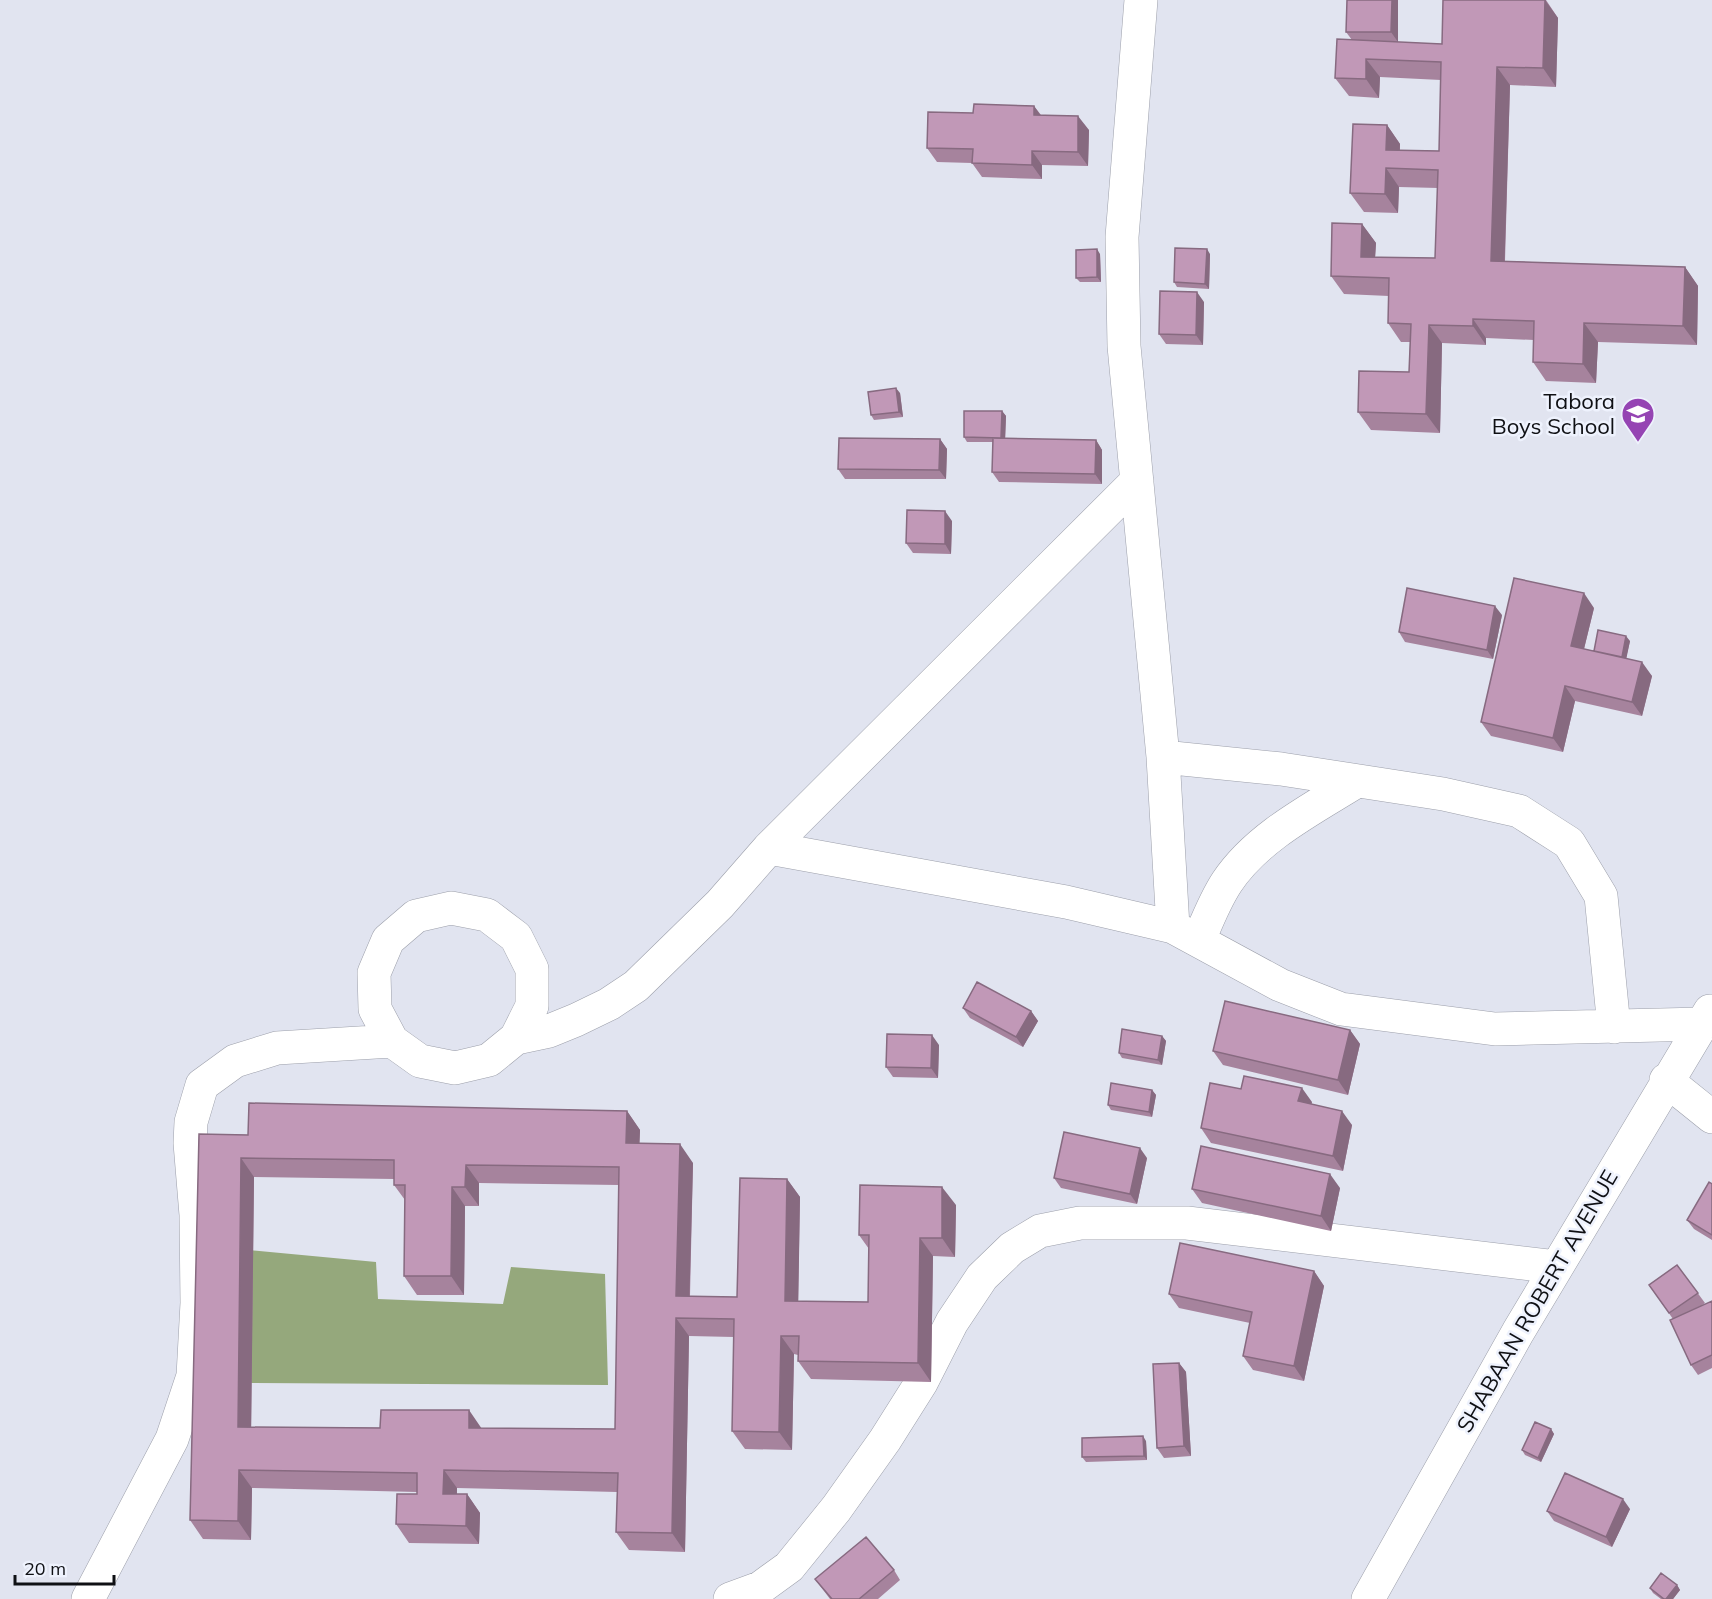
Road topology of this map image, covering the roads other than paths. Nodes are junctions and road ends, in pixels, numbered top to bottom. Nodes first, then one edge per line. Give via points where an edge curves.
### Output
1 (1141, 0) edge
2 (1137, 481) junction
3 (1163, 757) junction
4 (1357, 781) junction
5 (769, 848) junction
6 (1186, 934) junction
7 (1707, 1015) edge
8 (1614, 1027) junction
9 (516, 1038) junction
10 (392, 1041) junction
11 (1666, 1080) junction
12 (1712, 1117) edge
13 (1556, 1267) junction
14 (88, 1599) edge
15 (730, 1599) edge
16 (1368, 1599) edge

1 - 2 street via 1122,237 1124,346
2 - 3 street
2 - 5 street
3 - 4 street
3 - 6 street
4 - 6 street via 1298,818 1250,855
4 - 8 street via 1519,812 1569,843 1601,896
5 - 6 street via 1066,902
5 - 9 street via 720,904 636,986 576,1020
6 - 8 street via 1280,986 1341,1009 1495,1029
7 - 8 street
7 - 11 street, SHABAAN ROBERT AVENUE
9 - 10 street via 489,1060 455,1068 420,1061
9 - 10 street via 532,1006 532,969 516,937 487,915 451,908 416,916 388,940 374,973 375,1009
10 - 14 street via 277,1048 235,1061 202,1085 191,1122 190,1143 197,1303 193,1376 172,1439
11 - 12 street
11 - 13 street, SHABAAN ROBERT AVENUE
13 - 15 street via 1187,1222 1080,1223 1040,1231 1012,1248 982,1276 885,1440 789,1567 760,1588
13 - 16 street, SHABAAN ROBERT AVENUE

